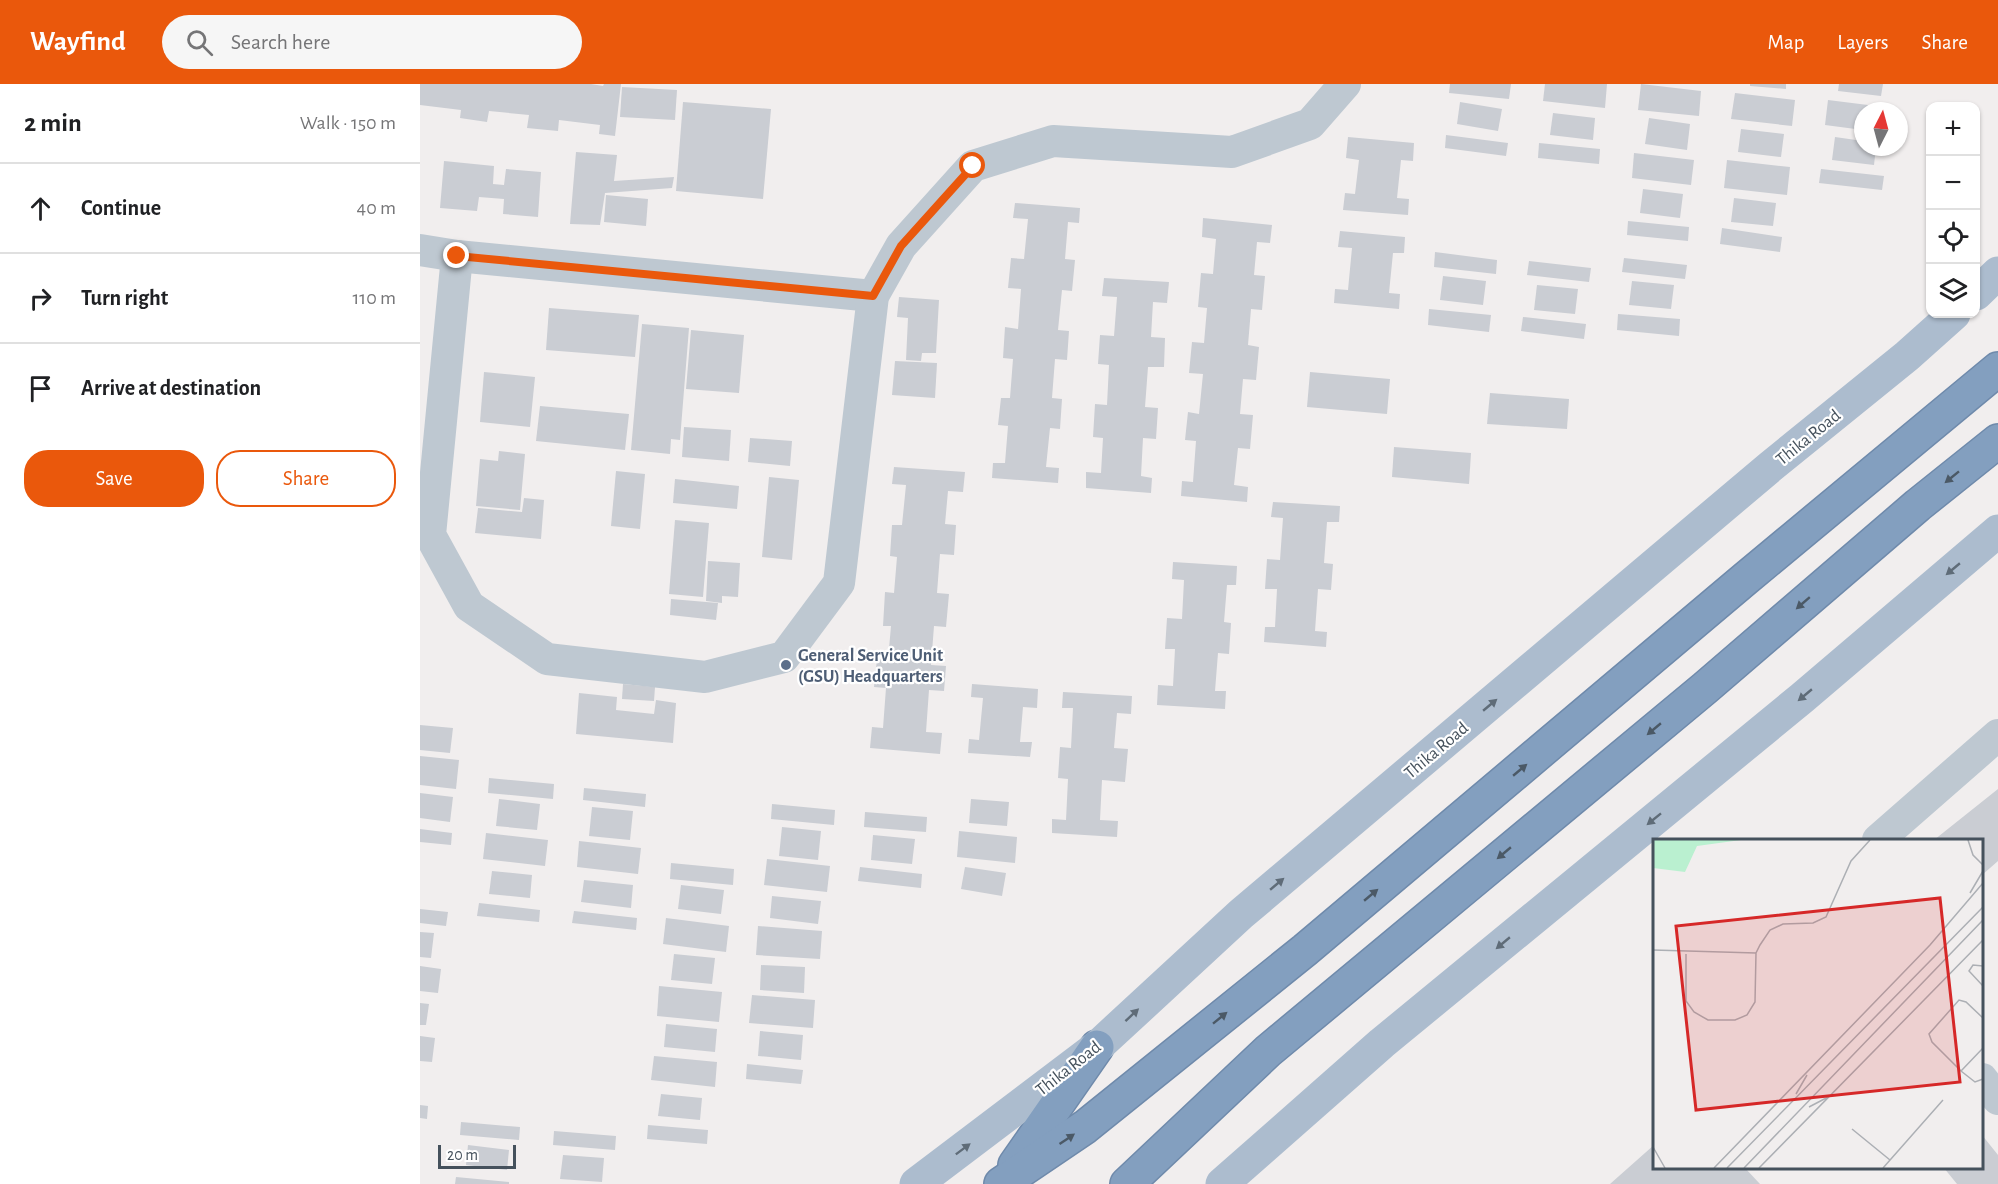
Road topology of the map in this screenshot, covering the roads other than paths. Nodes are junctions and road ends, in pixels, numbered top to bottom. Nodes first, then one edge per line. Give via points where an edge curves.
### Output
1 (1345, 84) edge
2 (420, 250) edge
3 (457, 256) junction
4 (1998, 273) edge
5 (1980, 290) edge
6 (873, 296) junction
7 (1950, 318) edge
8 (1998, 369) edge
9 (1998, 441) edge
10 (1998, 531) edge
11 (1998, 735) edge
12 (1879, 839) edge
13 (1097, 1047) junction
14 (1983, 1080) edge
15 (1998, 1099) edge
16 (1003, 1183) edge
17 (916, 1184) edge
18 (1127, 1184) edge
19 (1222, 1184) edge

1 - 6 street via 1310,124 1232,152 1053,141 973,166 901,246
2 - 3 street
3 - 6 street
3 - 6 street via 430,535 469,606 548,659 705,677 784,657 839,583
4 - 5 main road
13 -> 7 main road, Thika Road via 1241,914
16 -> 8 highway via 1085,1127 1296,957
9 -> 18 highway via 1268,1051
10 -> 19 main road via 1802,698 1382,1043
11 - 12 street
13 - 16 highway
17 -> 13 main road, Thika Road
14 - 15 street

